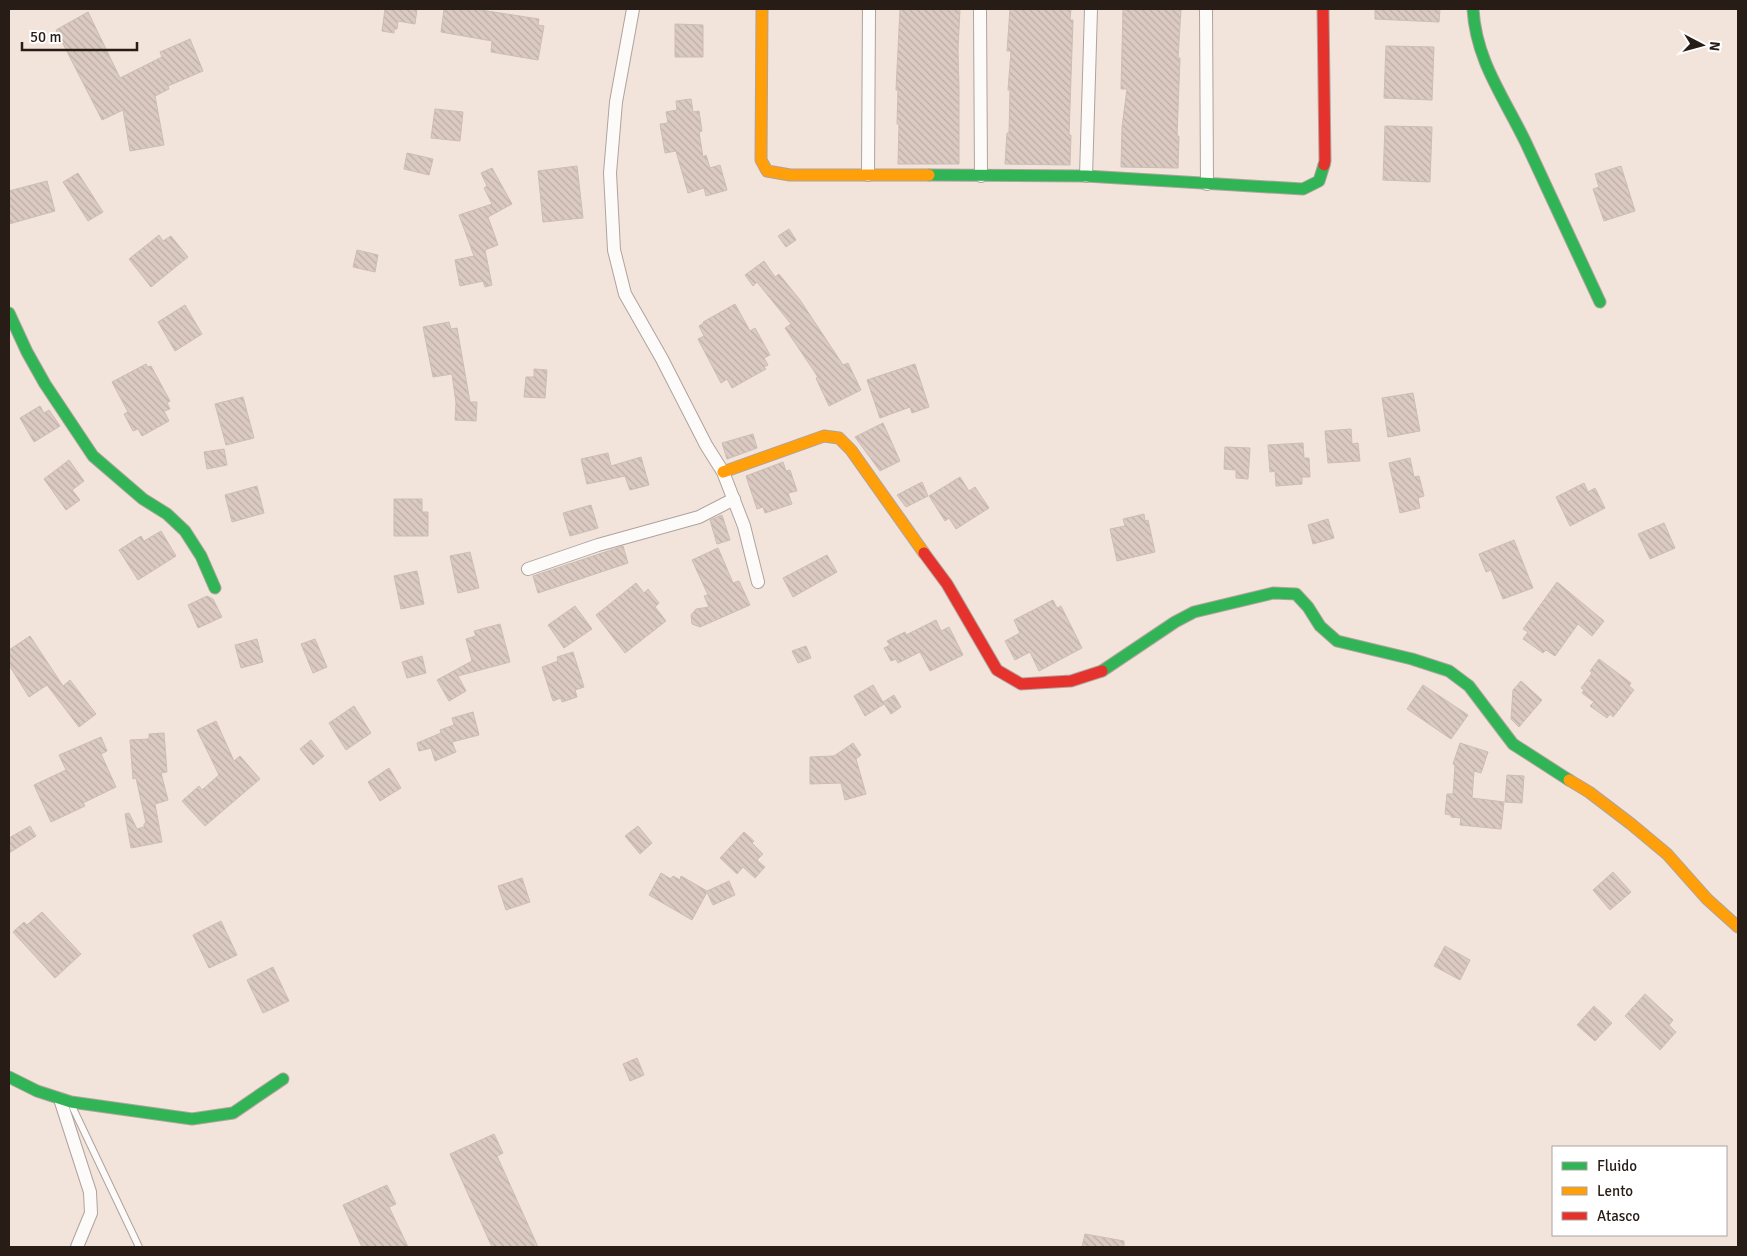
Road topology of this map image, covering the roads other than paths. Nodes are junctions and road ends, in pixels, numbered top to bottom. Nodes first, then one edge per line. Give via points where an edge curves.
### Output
1 (633, 9) edge
2 (762, 9) edge
3 (869, 9) edge
4 (980, 9) edge
5 (1091, 9) edge
6 (1206, 9) edge
7 (1322, 9) edge
8 (1473, 9) edge
9 (868, 175) junction
10 (981, 176) junction
11 (1086, 176) junction
12 (1207, 184) junction
13 (1600, 302) dead end
14 (9, 313) edge
15 (723, 472) junction
16 (734, 499) junction
17 (528, 569) dead end
18 (758, 582) dead end
19 (215, 588) dead end
20 (1738, 927) edge
21 (9, 1077) edge
22 (283, 1079) dead end
23 (65, 1101) junction
24 (78, 1247) edge
25 (139, 1247) edge

1 - 15 street via 616,102 610,173 614,250 625,294
2 - 9 street via 761,160 767,171 790,175
3 - 9 street
4 - 10 street
5 - 11 street
6 - 12 street
7 - 12 street via 1326,161 1319,181 1303,188
8 - 13 street via 1484,62 1525,140
9 - 10 street
10 - 11 street
11 - 12 street
14 - 19 street via 45,384 93,456 185,530
15 - 16 street
15 - 20 street via 824,436 839,438 851,450 947,584 997,670 1021,684 1071,681 1101,671 1194,612 1273,593 1296,594 1320,626 1338,641 1449,671 1469,686 1513,744 1632,824 1667,854 1707,899
16 - 17 street via 698,516 598,544
16 - 18 street
21 - 23 street
22 - 23 street via 233,1113 192,1120
23 - 24 street via 90,1192 91,1213
23 - 25 lane

